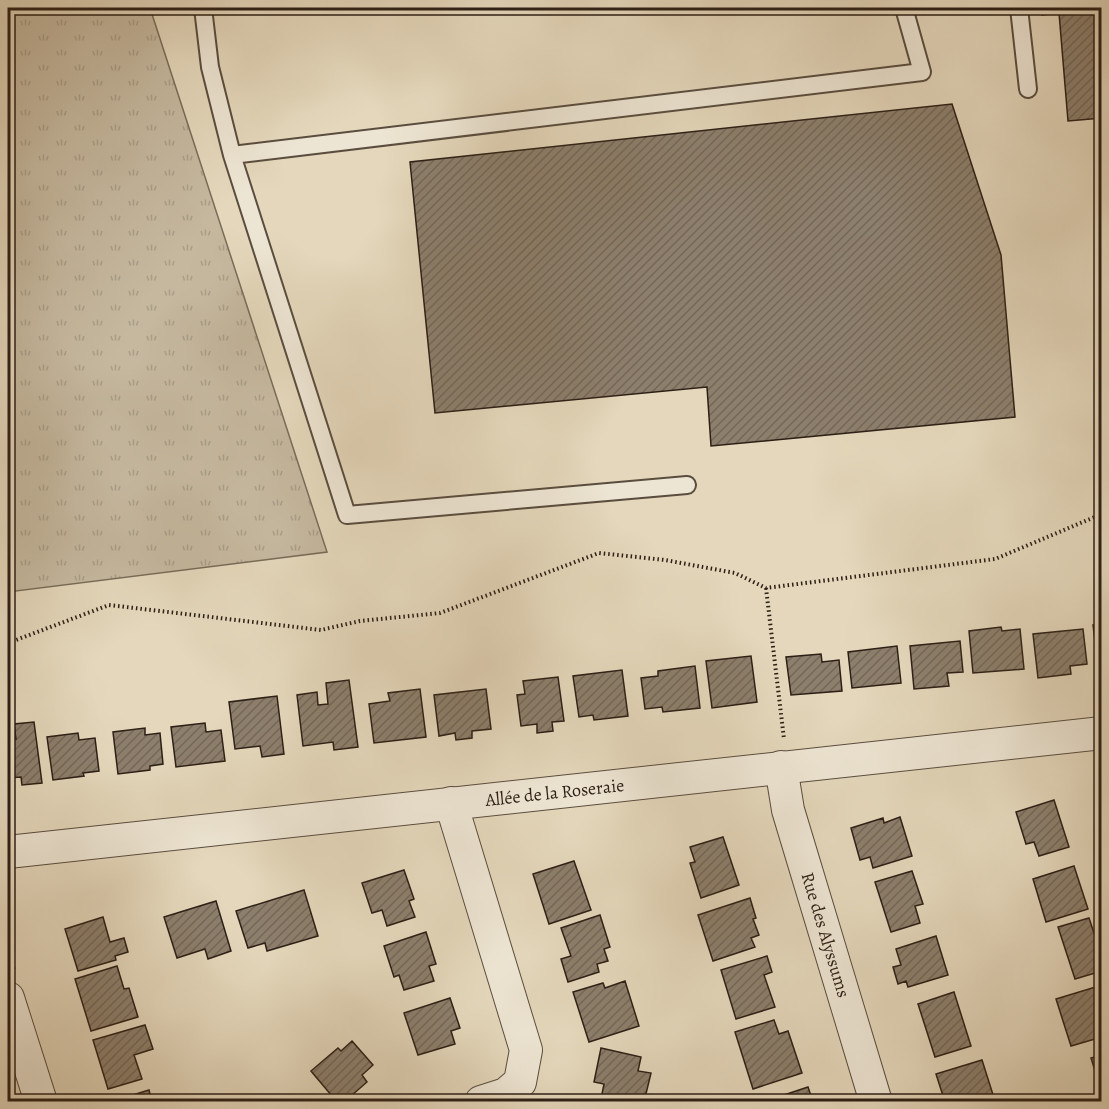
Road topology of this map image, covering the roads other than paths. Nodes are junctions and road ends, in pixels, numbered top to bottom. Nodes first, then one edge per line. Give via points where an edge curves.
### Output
1 (203, 8) edge
2 (904, 8) edge
3 (1019, 8) edge
4 (1028, 88) dead end
5 (232, 155) junction
6 (687, 485) dead end
7 (1101, 733) edge
8 (781, 767) junction
9 (452, 803) junction
10 (8, 852) edge
11 (8, 998) edge
12 (41, 1101) edge
13 (481, 1101) edge
14 (876, 1101) edge

1 - 5 lane via 210,67
2 - 5 lane via 922,72
3 - 4 lane
5 - 6 lane via 347,515
7 - 8 street, Allée de la Roseraie
8 - 9 street, Allée de la Roseraie
8 - 14 street, Rue des Alyssums via 788,810
9 - 10 street, Allée de la Roseraie
9 - 13 street via 526,1050 520,1082 506,1094
11 - 12 street

